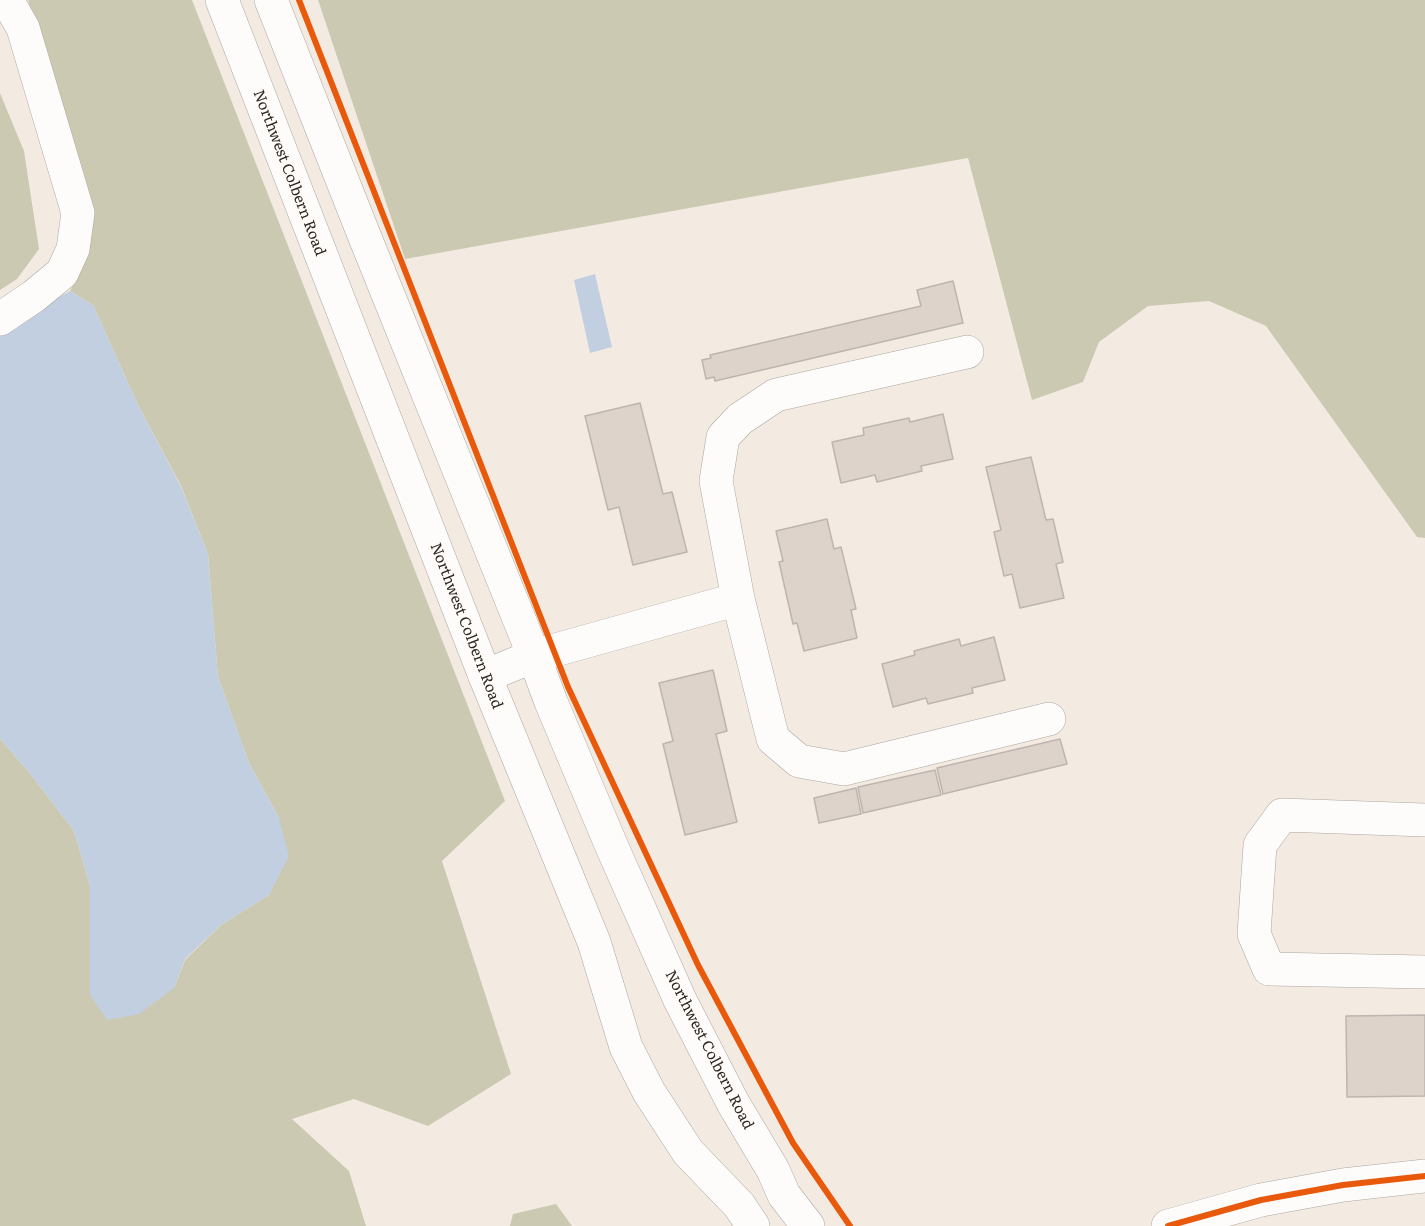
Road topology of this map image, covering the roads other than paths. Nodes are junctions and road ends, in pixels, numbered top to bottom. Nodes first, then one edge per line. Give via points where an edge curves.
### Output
1 (7, 0) edge
2 (222, 0) edge
3 (272, 0) edge
4 (0, 319) edge
5 (967, 352) dead end
6 (738, 599) junction
7 (534, 656) junction
8 (485, 676) junction
9 (1049, 719) dead end
10 (1425, 820) edge
11 (1425, 972) edge
12 (1425, 1176) edge
13 (753, 1226) edge
14 (808, 1226) edge
15 (1168, 1226) edge

1 - 4 main road via 23,28 78,213 73,249 62,273
2 - 8 main road, Northwest Colbern Road
3 - 7 main road, Northwest Colbern Road
5 - 6 main road via 776,395 740,419 723,437 716,481
6 - 7 main road
6 - 9 main road via 773,739 799,761 844,769
7 - 8 main road
7 - 14 main road, Northwest Colbern Road via 680,1000 784,1196
8 - 13 main road, Northwest Colbern Road via 594,942 626,1047 649,1092 688,1152 739,1205
10 - 11 main road via 1282,814 1260,845 1254,934 1269,969
12 - 15 main road via 1260,1200

